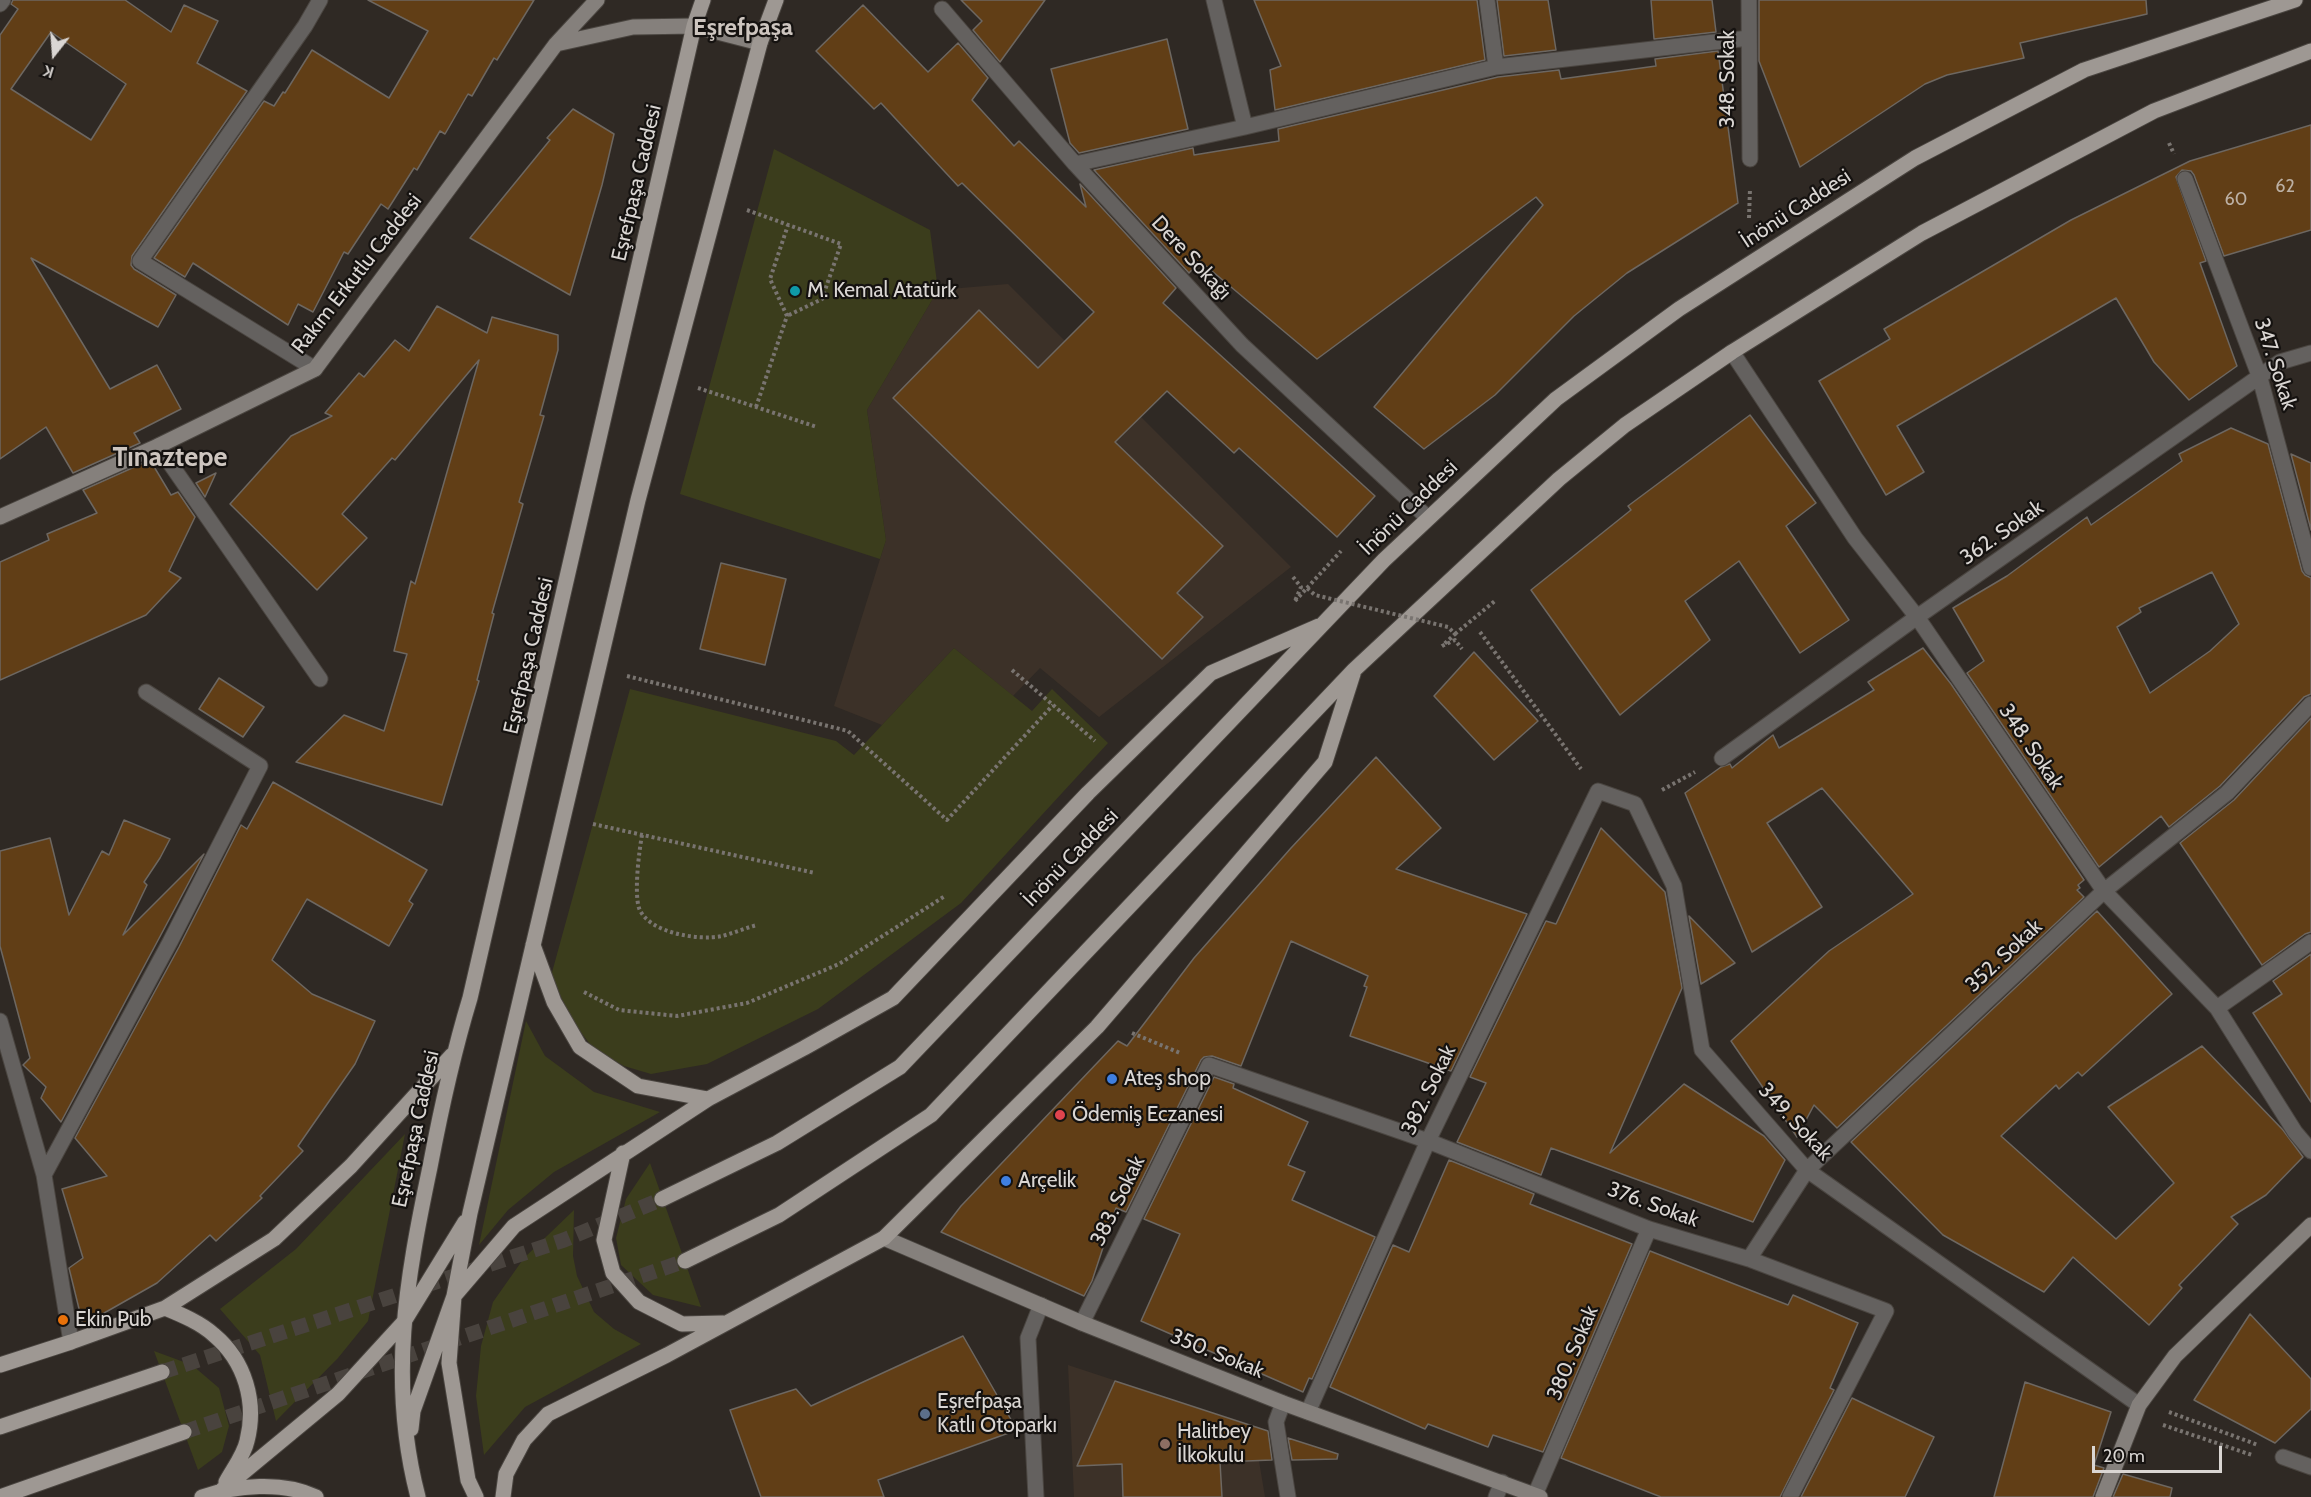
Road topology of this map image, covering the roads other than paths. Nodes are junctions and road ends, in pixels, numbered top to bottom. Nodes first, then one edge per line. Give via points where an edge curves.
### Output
1 (3, 0) edge
2 (320, 0) edge
3 (597, 0) edge
4 (703, 0) edge
5 (776, 0) edge
6 (1214, 0) edge
7 (1487, 0) edge
8 (1749, 0) edge
9 (2295, 0) edge
10 (0, 4) edge
11 (942, 9) dead end
12 (694, 26) junction
13 (1749, 38) junction
14 (760, 43) junction
15 (556, 44) junction
16 (2311, 51) edge
17 (1496, 67) junction
18 (1245, 127) junction
19 (1750, 159) dead end
20 (1075, 164) junction
21 (2185, 179) dead end
22 (1732, 352) junction
23 (2311, 354) edge
24 (315, 369) junction
25 (2260, 378) junction
26 (158, 446) junction
27 (0, 517) edge
28 (1428, 518) junction
29 (2311, 568) edge
30 (1917, 617) junction
31 (1325, 623) junction
32 (1354, 670) junction
33 (320, 679) dead end
34 (146, 693) dead end
35 (2311, 704) edge
36 (1722, 758) road end
37 (1598, 791) joint
38 (2104, 891) junction
39 (2311, 942) edge
40 (533, 945) junction
41 (2217, 1008) junction
42 (1, 1028) edge
43 (453, 1055) junction
44 (1209, 1065) joint
45 (708, 1099) junction
46 (1428, 1141) junction
47 (2311, 1151) edge
48 (623, 1153) junction
49 (1807, 1170) junction
50 (44, 1175) junction
51 (662, 1198) tunnel mouth
52 (470, 1213) junction
53 (2311, 1225) edge
54 (1650, 1229) junction
55 (884, 1238) junction
56 (1749, 1259) junction
57 (685, 1261) tunnel mouth
58 (454, 1296) junction
59 (1041, 1305) junction
60 (165, 1308) junction
61 (403, 1323) junction
62 (726, 1323) junction
63 (1082, 1323) junction
64 (70, 1342) junction
65 (0, 1365) edge
66 (162, 1372) tunnel mouth
67 (1283, 1403) junction
68 (2139, 1405) junction
69 (1308, 1412) junction
70 (0, 1427) edge
71 (184, 1432) tunnel mouth
72 (408, 1448) junction
73 (2283, 1457) road end
74 (2311, 1467) edge
75 (222, 1490) junction
76 (1499, 1490) edge
77 (1537, 1496) edge
78 (0, 1497) edge
79 (202, 1497) edge
80 (316, 1497) edge
81 (418, 1497) edge
82 (476, 1497) edge
83 (503, 1497) edge
84 (1036, 1497) edge
85 (1288, 1497) edge
86 (1790, 1497) edge
87 (2103, 1497) edge

1 - 10 street
2 - 24 street via 140,261
3 - 15 street, Rakım Erkutlu Caddesi
4 - 12 main road, Eşrefpaşa Caddesi
5 - 14 main road
6 - 18 street
7 - 17 street
8 - 13 street, 348. Sokak
9 - 28 main road, İnönü Caddesi via 2084,70 1915,158 1679,309 1566,392
11 - 20 street, Dere Sokağı
12 - 14 street
12 - 15 street via 633,27
12 - 43 main road, Eşrefpaşa Caddesi via 535,723
13 - 17 street
13 - 19 street, 348. Sokak
14 - 40 main road via 638,500
15 - 24 street, Rakım Erkutlu Caddesi
16 - 22 main road via 2154,111 1922,233
17 - 18 street
18 - 20 street
20 - 28 street, Dere Sokağı via 1242,345
21 - 25 street, 347. Sokak
22 - 30 street, 348. Sokak via 1855,538
22 - 32 main road via 1625,425 1559,479
23 - 25 street, 362. Sokak via 2280,363
24 - 26 street, Rakım Erkutlu Caddesi
25 - 29 street, 347. Sokak
25 - 30 street, 362. Sokak
26 - 27 street, Rakım Erkutlu Caddesi
26 - 33 street
28 - 31 main road, İnönü Caddesi
30 - 36 street, 362. Sokak
30 - 38 street, 348. Sokak
31 - 45 main road via 1211,673 1088,793 893,998
31 - 51 main road, İnönü Caddesi via 900,1067 777,1143
32 - 55 main road via 1325,762 1097,1027
32 - 57 main road via 931,1115 778,1215
34 - 50 street via 260,766
35 - 38 street, 352. Sokak via 2227,793
37 - 46 street, 382. Sokak
37 - 49 street, 349. Sokak via 1635,804 1674,886 1702,1050
38 - 41 street, 348. Sokak
38 - 49 street, 352. Sokak
39 - 41 street
40 - 45 main road via 554,1002 580,1047 638,1086
40 - 52 main road
41 - 47 street, 348. Sokak
42 - 50 street
43 - 60 main road via 351,1166 274,1239
43 - 61 main road, Eşrefpaşa Caddesi via 417,1227
44 - 46 street, 376. Sokak
44 - 63 street, 383. Sokak
45 - 48 main road
46 - 54 street, 376. Sokak
46 - 69 street, 382. Sokak
48 - 58 main road via 514,1226
48 - 62 main road via 604,1240 613,1273 639,1302 682,1324
49 - 56 street, 352. Sokak
49 - 68 street, 349. Sokak
50 - 64 street
52 - 58 main road
52 - 61 main road
53 - 68 street via 2175,1356
54 - 56 street, 376. Sokak
54 - 77 street, 380. Sokak
55 - 59 street, 350. Sokak
55 - 62 main road
56 - 86 street, 376. Sokak via 1886,1311
58 - 72 main road via 414,1412
58 - 82 main road via 449,1363 468,1480
59 - 63 street, 350. Sokak
59 - 84 street via 1028,1338
60 - 64 main road
60 - 75 main road via 213,1334 231,1353 244,1376 251,1420 247,1443
61 - 72 main road, Eşrefpaşa Caddesi via 402,1395
61 - 75 main road via 338,1394
62 - 83 main road via 548,1414 524,1440 506,1474
63 - 67 street, 350. Sokak
64 - 65 main road
66 - 70 main road
67 - 69 street, 350. Sokak
67 - 85 street via 1276,1422
68 - 87 street
69 - 76 street, 350. Sokak
71 - 78 main road
72 - 81 main road, Eşrefpaşa Caddesi
73 - 74 street
75 - 79 main road
75 - 80 main road via 278,1488
76 - 77 street, 350. Sokak

